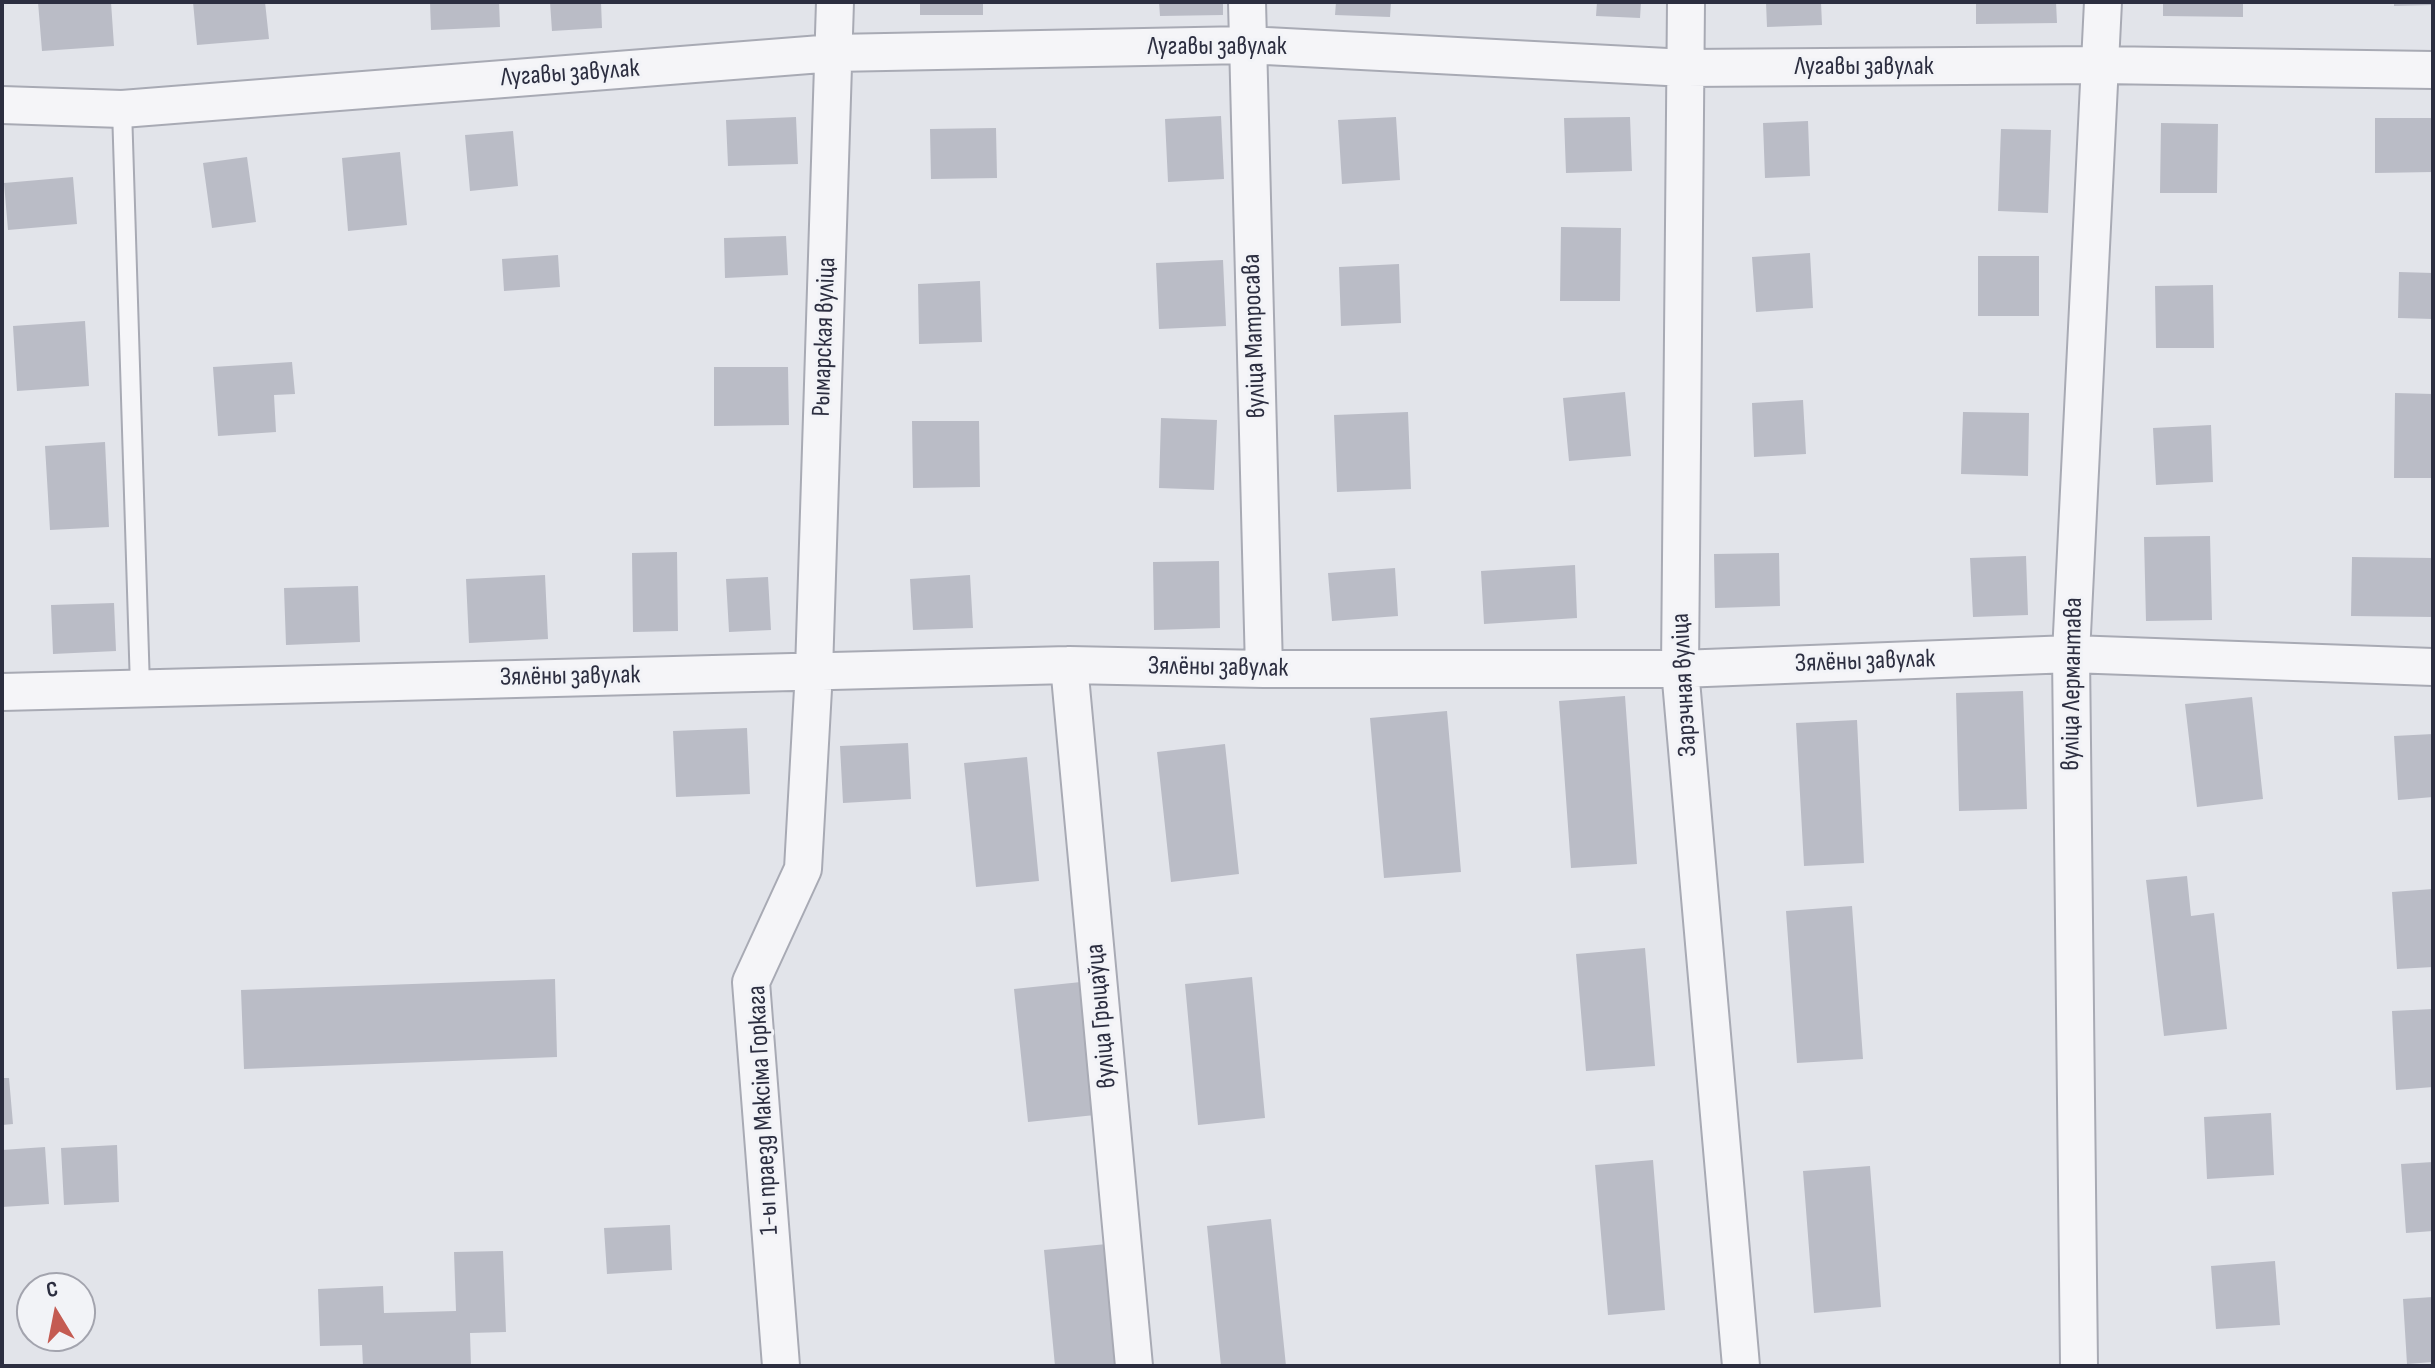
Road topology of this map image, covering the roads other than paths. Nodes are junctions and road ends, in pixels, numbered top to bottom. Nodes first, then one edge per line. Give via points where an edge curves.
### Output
1 (835, 2) edge
2 (1247, 2) edge
3 (1686, 2) edge
4 (2103, 2) edge
5 (1247, 45) junction
6 (834, 53) junction
7 (2101, 65) junction
8 (1686, 68) junction
9 (2433, 70) edge
10 (2, 105) edge
11 (122, 109) junction
12 (2071, 654) junction
13 (1069, 665) junction
14 (2433, 667) edge
15 (1264, 669) junction
16 (1680, 669) junction
17 (814, 671) junction
18 (140, 687) junction
19 (2, 692) edge
20 (781, 1366) edge
21 (1134, 1366) edge
22 (1741, 1366) edge
23 (2079, 1366) edge

1 - 6 street, Рымарская вуліца
2 - 5 street, вуліца Матросава
3 - 8 street, Зарэчная вуліца
4 - 7 street, вуліца Лермантава
5 - 6 street, Лугавы завулак
5 - 8 street, Лугавы завулак
5 - 15 street, вуліца Матросава
6 - 11 street, Лугавы завулак
6 - 17 street, Рымарская вуліца
7 - 8 street, Лугавы завулак
7 - 9 street, Лугавы завулак
7 - 12 street, вуліца Лермантава
8 - 16 street, Зарэчная вуліца
10 - 11 street, Лугавы завулак
11 - 18 lane
12 - 14 street, Зялёны завулак
12 - 16 street, Зялёны завулак
12 - 23 street, вуліца Лермантава
13 - 15 street, Зялёны завулак
13 - 17 street, Зялёны завулак
13 - 21 street, вуліца Грыцаўца
15 - 16 street, Зялёны завулак
16 - 22 street, Зарэчная вуліца
17 - 18 street, Зялёны завулак
17 - 20 street, 1-ы праезд Максіма Горкага via 803,869 751,982
18 - 19 street, Зялёны завулак

